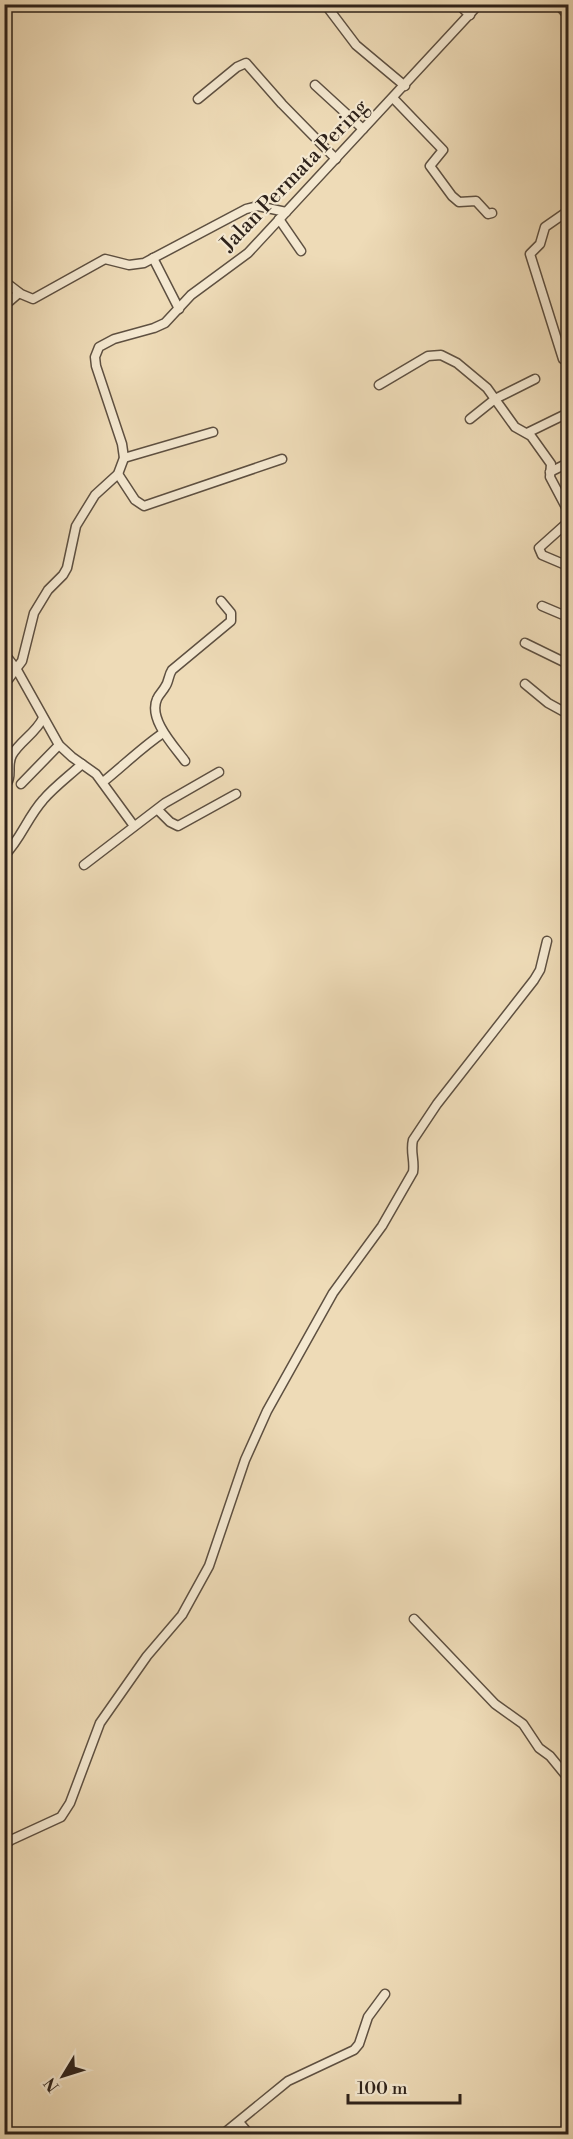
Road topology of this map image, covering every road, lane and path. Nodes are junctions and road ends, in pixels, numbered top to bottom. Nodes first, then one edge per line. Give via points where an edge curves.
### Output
1 (325, 4) edge
2 (458, 4) edge
3 (479, 4) edge
4 (558, 4) edge
5 (470, 15) junction
6 (568, 16) edge
7 (315, 85) dead end
8 (405, 86) junction
9 (393, 98) junction
10 (198, 99) dead end
11 (363, 129) junction
12 (336, 159) junction
13 (286, 212) junction
14 (492, 213) dead end
15 (568, 214) edge
16 (279, 219) junction
17 (301, 251) dead end
18 (153, 258) junction
19 (4, 281) edge
20 (19, 293) junction
21 (4, 306) edge
22 (179, 309) junction
23 (563, 359) dead end
24 (535, 379) dead end
25 (379, 385) dead end
26 (495, 399) junction
27 (568, 413) edge
28 (470, 419) dead end
29 (213, 432) dead end
30 (527, 433) junction
31 (124, 458) junction
32 (282, 459) dead end
33 (568, 463) edge
34 (550, 472) junction
35 (118, 474) junction
36 (568, 511) edge
37 (568, 522) edge
38 (568, 566) edge
39 (221, 601) dead end
40 (542, 606) dead end
41 (568, 617) edge
42 (525, 643) dead end
43 (4, 653) edge
44 (568, 664) edge
45 (17, 670) junction
46 (525, 684) dead end
47 (4, 685) edge
48 (568, 712) edge
49 (43, 718) junction
50 (163, 733) junction
51 (59, 745) junction
52 (185, 761) dead end
53 (82, 764) junction
54 (219, 772) dead end
55 (103, 783) junction
56 (21, 784) dead end
57 (4, 787) edge
58 (236, 794) dead end
59 (158, 810) junction
60 (134, 826) junction
61 (4, 856) edge
62 (84, 865) dead end
63 (547, 941) dead end
64 (414, 1619) dead end
65 (568, 1778) edge
66 (4, 1845) edge
67 (385, 1994) dead end
68 (239, 2122) junction
69 (223, 2134) edge
70 (249, 2134) edge

1 - 8 street via 356,45
2 - 5 street
3 - 5 street, Jalan Permata Pering
4 - 6 street
5 - 8 street, Jalan Permata Pering
7 - 11 street
8 - 9 street, Jalan Permata Pering
9 - 11 street, Jalan Permata Pering
9 - 14 street via 443,150 430,166 452,196 459,202 476,201 488,214
10 - 12 street via 246,63
11 - 12 street, Jalan Permata Pering
12 - 13 street, Jalan Permata Pering
13 - 16 street, Jalan Permata Pering
13 - 18 street via 258,206 246,209
15 - 23 street via 545,227 540,244 530,254
16 - 17 street
16 - 22 street, Jalan Permata Pering via 248,254 191,295
18 - 20 street via 129,265 105,259 40,297 33,299
18 - 22 street
19 - 20 street
20 - 21 street
22 - 31 street, Jalan Permata Pering via 165,323 114,339 97,351 96,366
24 - 26 street
25 - 26 street via 428,356 441,355 475,376
26 - 28 street
26 - 30 street via 515,427
27 - 30 street
29 - 31 street
30 - 34 street via 551,464
31 - 35 street
32 - 35 street via 144,506 135,500
33 - 34 street
34 - 36 street via 552,484
35 - 45 street via 96,495 76,526 67,568 34,613
37 - 38 street via 540,544 539,550
39 - 50 street via 231,613 231,621 172,670 157,698
40 - 41 street
42 - 44 street
43 - 45 street
45 - 47 street
45 - 49 street
46 - 48 street via 548,704
49 - 51 street
49 - 57 street via 12,755 11,777
50 - 52 street
50 - 55 street
51 - 53 street
51 - 56 street
53 - 55 street
53 - 61 street via 42,800 17,843
54 - 59 street
55 - 60 street
58 - 59 street via 178,826
59 - 60 street
60 - 62 street
63 - 66 street via 542,966 534,980 413,1140 413,1172 382,1226 333,1293 267,1411 245,1460 209,1566 182,1614 100,1724 70,1803 60,1816
64 - 65 street via 495,1704 523,1724 539,1748
67 - 68 street via 368,2017 354,2050 293,2079
68 - 69 street
68 - 70 street

